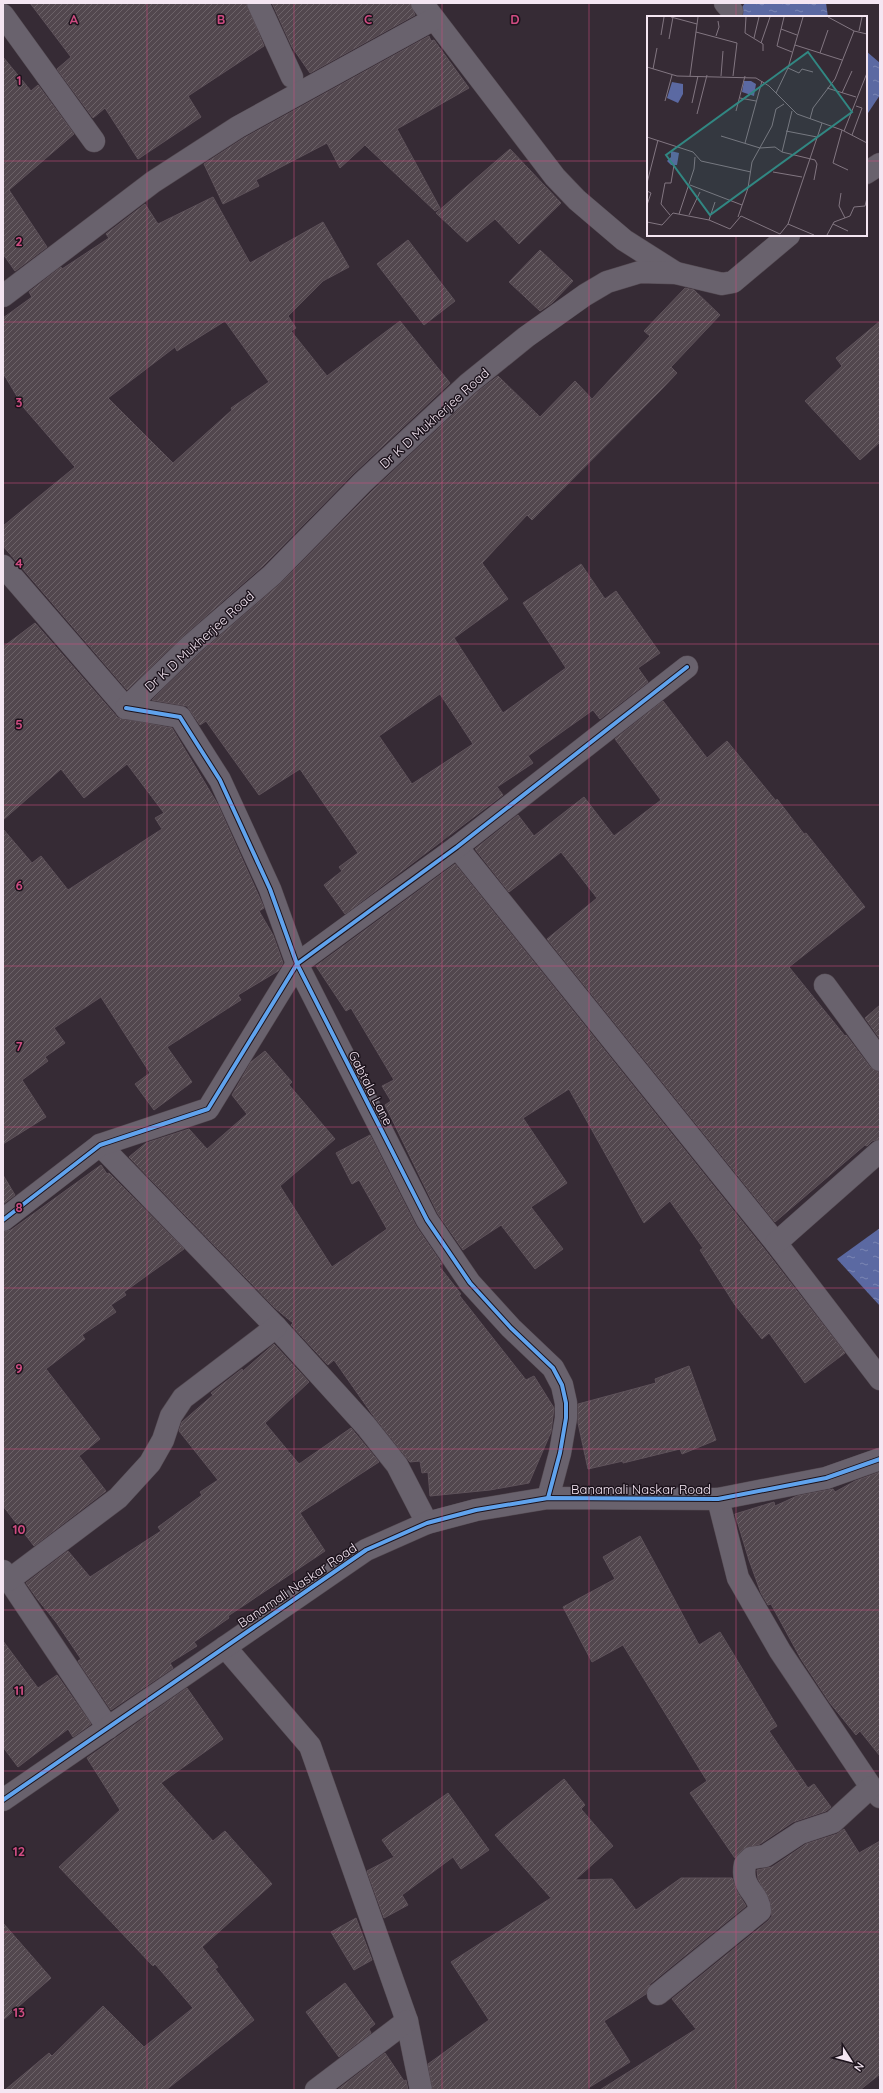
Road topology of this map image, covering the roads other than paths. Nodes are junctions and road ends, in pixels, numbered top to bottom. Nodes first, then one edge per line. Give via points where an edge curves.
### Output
1 (258, 3) edge
2 (428, 11) edge
3 (3, 15) edge
4 (292, 77) dead end
5 (94, 141) dead end
6 (880, 164) edge
7 (867, 172) edge
8 (788, 236) edge
9 (676, 273) junction
10 (3, 296) edge
11 (3, 566) edge
12 (687, 667) dead end
13 (126, 708) junction
14 (457, 847) junction
15 (297, 964) junction
16 (826, 985) dead end
17 (880, 1060) edge
18 (100, 1145) junction
19 (880, 1151) edge
20 (3, 1220) edge
21 (776, 1243) junction
22 (276, 1326) junction
23 (880, 1379) edge
24 (880, 1459) edge
25 (548, 1498) junction
26 (718, 1499) junction
27 (427, 1523) junction
28 (6, 1576) edge
29 (225, 1647) junction
30 (108, 1728) junction
31 (876, 1792) edge
32 (3, 1800) edge
33 (658, 1994) dead end
34 (407, 2021) junction
35 (316, 2090) edge
36 (421, 2090) edge

1 - 4 street
2 - 9 street via 555,177 577,200 624,240
2 - 10 street via 153,182
3 - 5 street
6 - 7 street
8 - 9 street, Dr K D Mukherjee Road via 733,282 722,284
9 - 13 street, Dr K D Mukherjee Road via 640,272 607,282 526,337 468,384 416,432 272,575 191,645
11 - 13 street
12 - 14 street
13 - 15 street, Gabtala Lane via 180,717 220,780 270,889
14 - 15 street
14 - 21 street
15 - 18 street via 208,1109
15 - 25 street, Gabtala Lane via 427,1220 470,1283 511,1328 553,1368 562,1385 566,1418
16 - 17 street
18 - 20 street
18 - 22 street
19 - 21 street
21 - 23 street
22 - 27 street via 366,1426 397,1465
22 - 28 street via 184,1398 171,1416 164,1440 150,1463 118,1498
24 - 26 street, Banamali Naskar Road via 826,1478
25 - 26 street, Banamali Naskar Road
25 - 27 street, Banamali Naskar Road via 476,1510
26 - 31 street via 738,1578 780,1651
27 - 29 street, Banamali Naskar Road via 366,1550
28 - 30 street
29 - 30 street, Banamali Naskar Road
29 - 34 street via 310,1746
30 - 32 street, Banamali Naskar Road
31 - 33 street via 833,1822 800,1833 766,1856 751,1858 745,1864 744,1882 760,1905 760,1911
34 - 35 street
34 - 36 street

